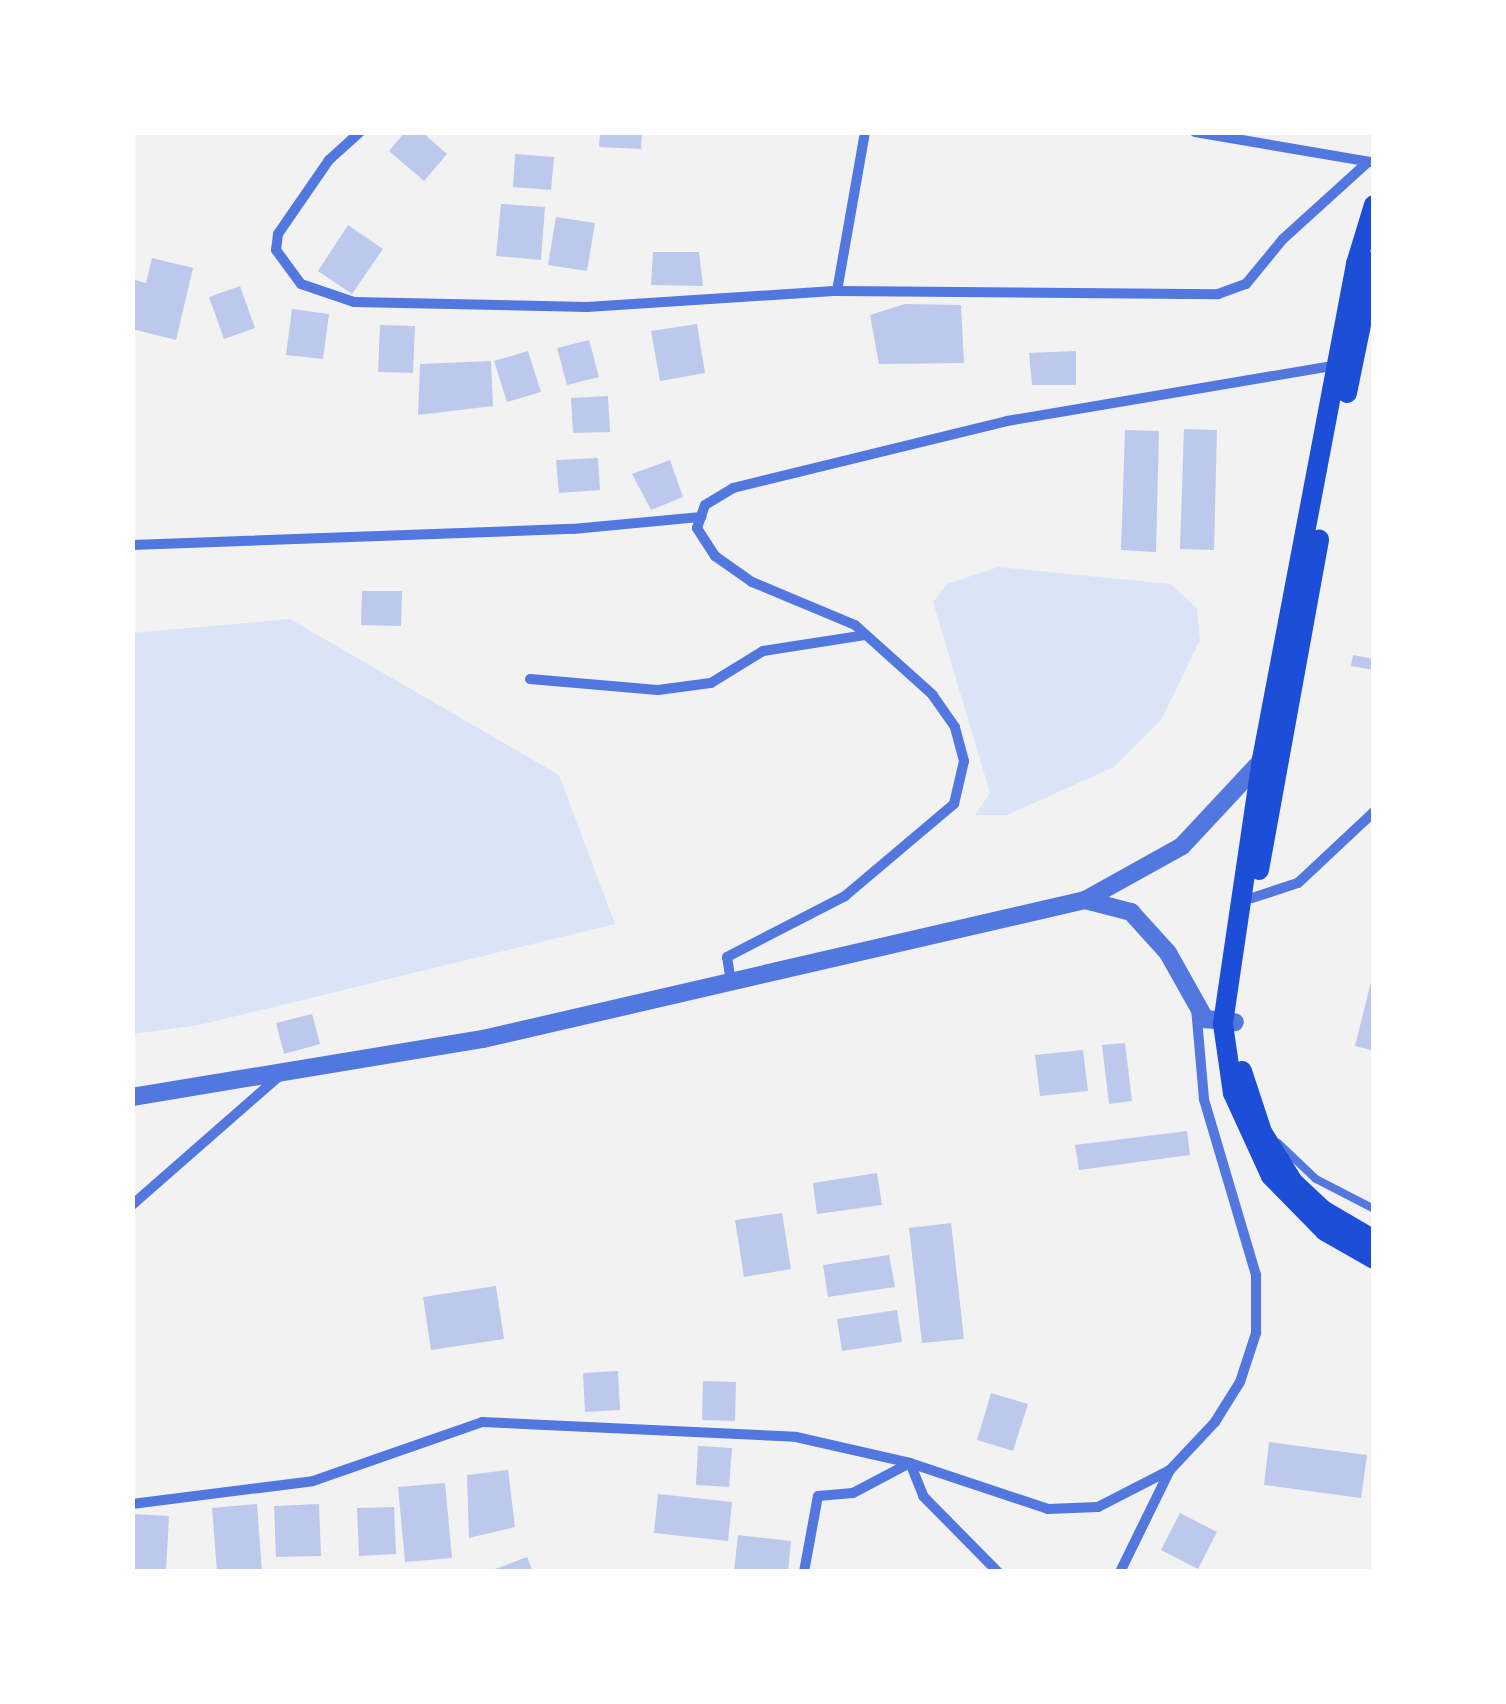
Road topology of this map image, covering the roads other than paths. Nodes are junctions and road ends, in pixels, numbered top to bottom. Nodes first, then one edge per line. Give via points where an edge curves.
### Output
1 (360, 132) edge
2 (866, 132) edge
3 (1196, 132) edge
4 (1371, 162) edge
5 (1374, 205) edge
6 (1374, 261) edge
7 (837, 291) junction
8 (1338, 365) junction
9 (702, 517) junction
10 (132, 545) edge
11 (865, 635) junction
12 (530, 679) dead end
13 (1285, 745) junction
14 (1262, 758) junction
15 (1374, 812) edge
16 (1252, 898) junction
17 (1085, 900) junction
18 (731, 982) junction
19 (1196, 1006) junction
20 (1229, 1024) junction
21 (281, 1075) junction
22 (132, 1097) edge
23 (1262, 1132) junction
24 (132, 1204) edge
25 (1374, 1209) edge
26 (1374, 1240) edge
27 (1374, 1259) edge
28 (910, 1462) junction
29 (1170, 1470) junction
30 (132, 1504) edge
31 (804, 1572) edge
32 (998, 1572) edge
33 (1120, 1572) edge

1 - 7 street via 329,160 278,234 283,265 301,284 331,296 354,302 587,307
2 - 7 street
3 - 4 street
4 - 7 street via 1246,284 1218,294
5 - 8 main road
6 - 13 main road
8 - 9 street via 1008,421 733,488 705,505
8 - 14 main road
9 - 10 street via 574,530
9 - 11 street via 697,528 715,556 752,582
11 - 12 street via 762,651 710,683 658,690
11 - 18 street via 933,695 955,727 964,761 954,804 844,896 727,957
13 - 14 street
13 - 16 main road
14 - 17 street via 1182,846
14 - 20 main road
15 - 16 street via 1298,883
16 - 20 main road
17 - 18 street
17 - 19 street via 1105,900 1130,912 1168,954
18 - 21 street
19 - 20 street via 1205,1019
19 - 29 street via 1204,1099 1256,1276 1256,1333 1240,1382 1215,1422
20 - 23 main road
20 - 27 main road via 1233,1093 1271,1176 1325,1231
21 - 22 street
21 - 24 street
23 - 25 lane via 1316,1180
23 - 26 main road via 1306,1196
28 - 29 street via 1048,1509 1080,1511
28 - 30 street via 796,1437 482,1422 313,1481
28 - 31 street via 853,1493 818,1496
28 - 32 street via 923,1496
29 - 33 street

